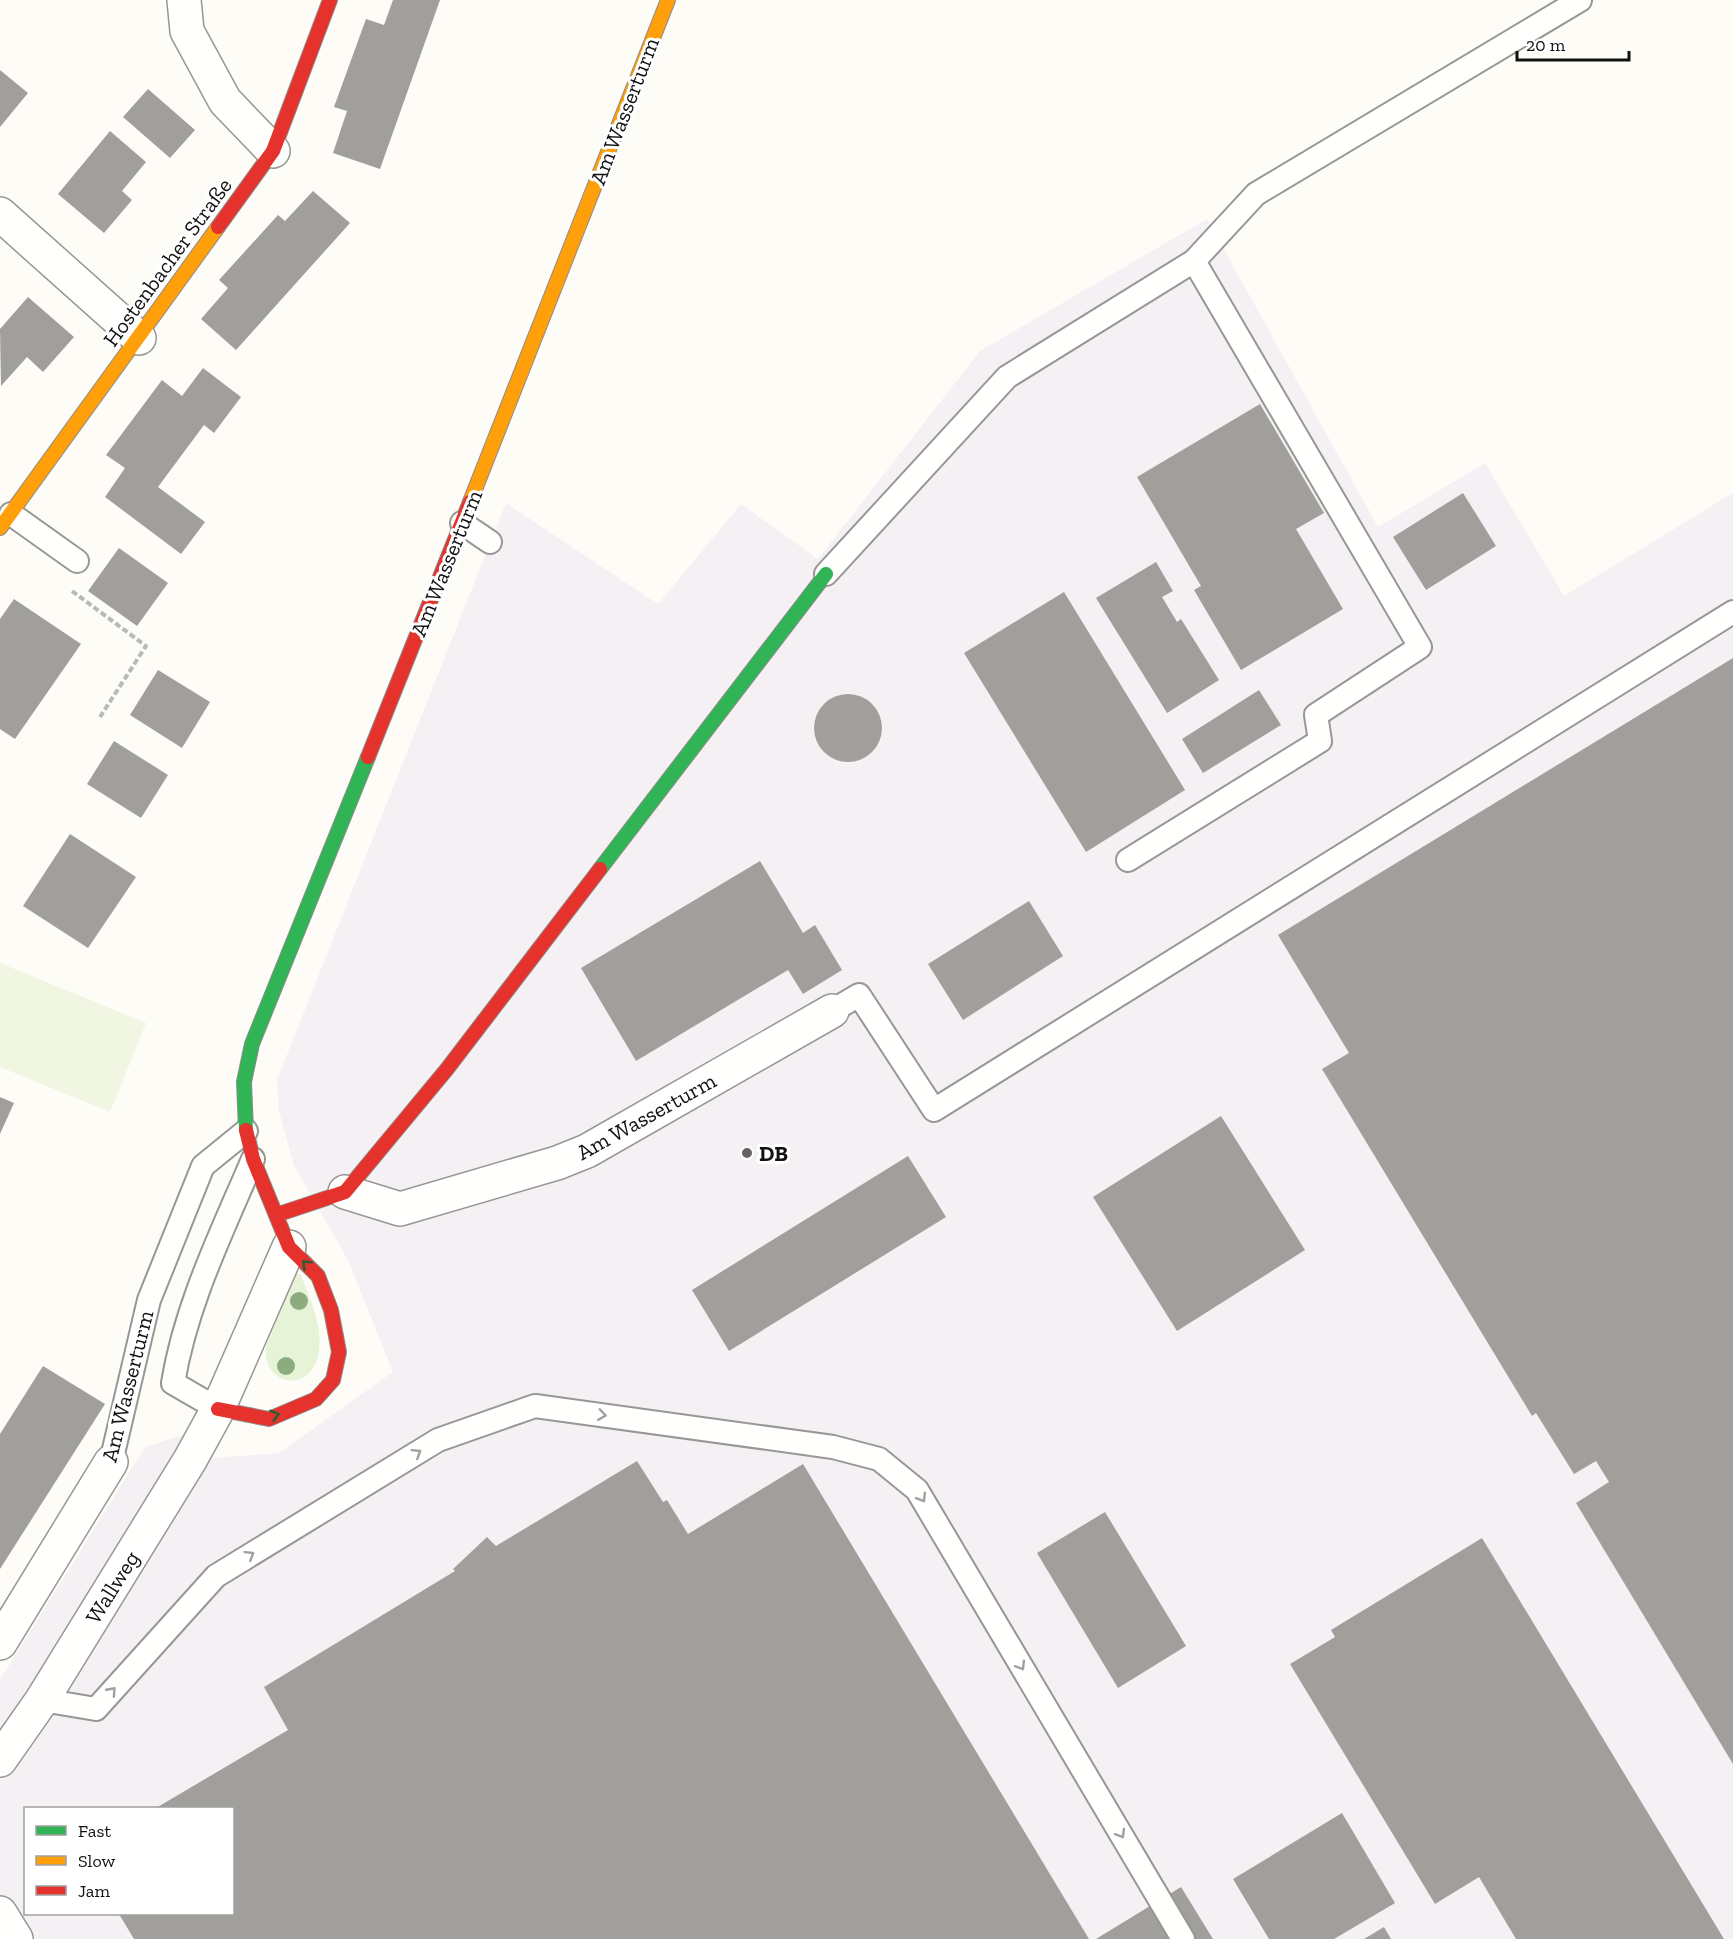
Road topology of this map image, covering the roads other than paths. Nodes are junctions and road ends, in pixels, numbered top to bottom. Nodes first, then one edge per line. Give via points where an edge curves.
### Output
1 (184, 0) edge
2 (330, 0) edge
3 (668, 0) edge
4 (1580, 0) edge
5 (273, 151) junction
6 (0, 214) edge
7 (1194, 261) junction
8 (139, 338) junction
9 (5, 521) edge
10 (462, 523) junction
11 (490, 542) dead end
12 (77, 561) road end
13 (826, 574) joint
14 (1733, 612) edge
15 (1128, 860) dead end
16 (832, 1011) joint
17 (246, 1131) junction
18 (253, 1159) junction
19 (345, 1192) junction
20 (276, 1215) junction
21 (290, 1247) junction
22 (218, 1409) junction
23 (111, 1462) joint
24 (0, 1643) edge
25 (42, 1700) junction
26 (0, 1760) edge
27 (0, 1913) edge
28 (16, 1939) edge
29 (1183, 1939) edge

1 - 5 street via 187,32 225,101
2 - 5 street, Hostenbacher Straße
3 - 10 street, Am Wasserturm
4 - 7 lane via 1256,195
5 - 8 street, Hostenbacher Straße
6 - 8 street
7 - 13 lane via 1007,377
7 - 15 lane via 1420,647 1316,715 1320,741
8 - 9 street, Hostenbacher Straße
9 - 12 lane
10 - 11 lane
10 - 17 street, Am Wasserturm via 252,1044 244,1082
13 - 19 street via 447,1069
14 - 16 lane via 934,1110 858,995
16 - 19 street, Am Wasserturm via 587,1151 557,1163 400,1209
17 - 18 street, Am Wasserturm
17 - 23 lane, Am Wasserturm via 203,1166 149,1300
18 - 20 street, Am Wasserturm
18 - 22 lane via 192,1305 173,1383
19 - 20 street
20 - 21 street, Am Wasserturm
21 - 22 street
22 -> 21 street, Am Wasserturm via 269,1419 316,1399 333,1380 339,1352 331,1310 318,1276
22 - 25 street, Wallweg
23 - 24 street, Am Wasserturm
25 - 26 street, Wallweg
25 -> 29 lane via 96,1709 216,1576 438,1440 535,1406 833,1447 879,1459 917,1490
27 - 28 street

